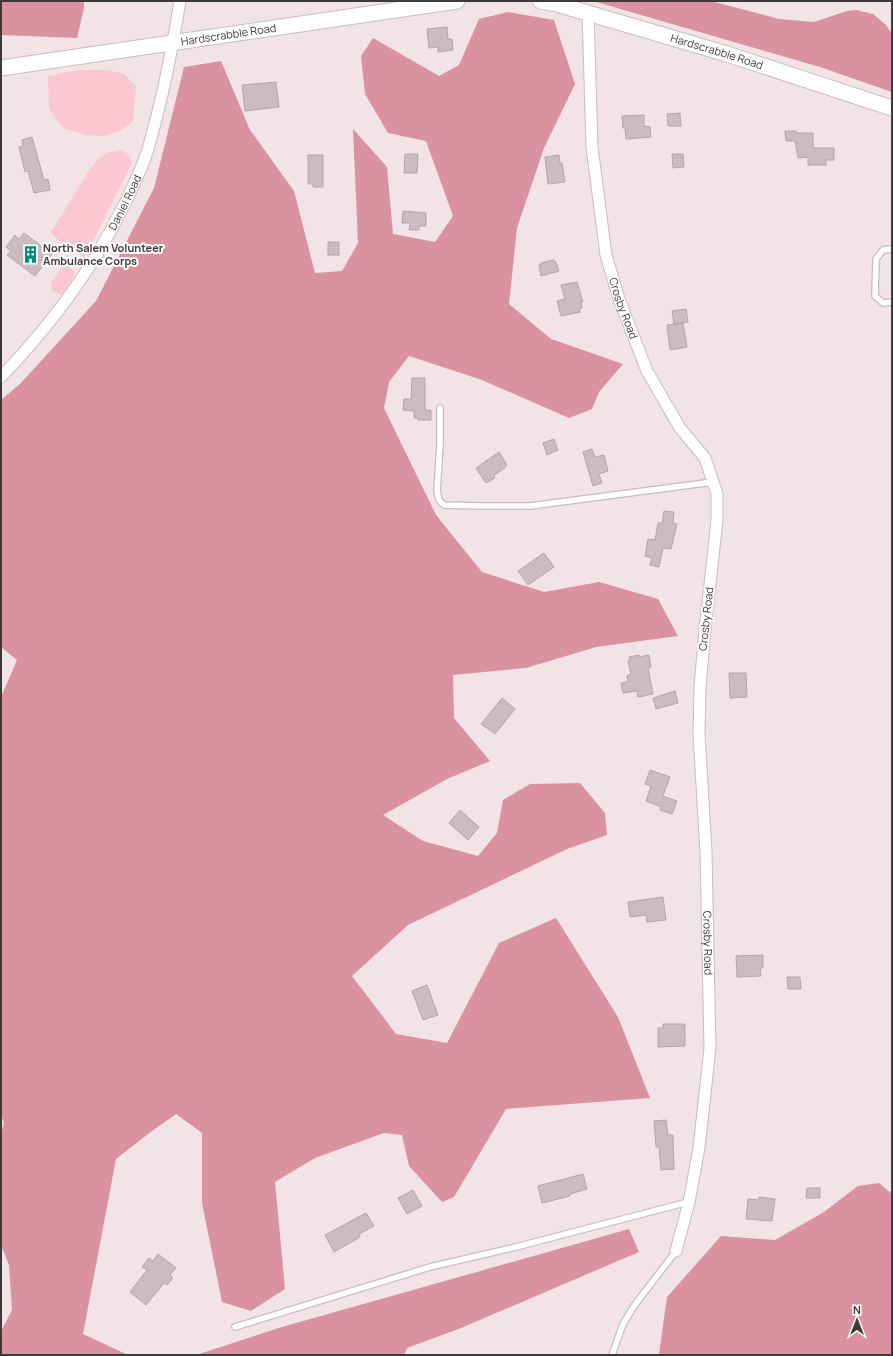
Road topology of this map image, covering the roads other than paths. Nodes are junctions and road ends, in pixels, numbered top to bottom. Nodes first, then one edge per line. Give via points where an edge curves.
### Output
1 (180, 1) edge
2 (457, 1) edge
3 (540, 1) edge
4 (588, 12) junction
5 (173, 43) junction
6 (1, 68) edge
7 (892, 108) edge
8 (892, 249) edge
9 (892, 302) edge
10 (1, 377) edge
11 (440, 408) dead end
12 (713, 482) junction
13 (689, 1202) junction
14 (676, 1251) joint
15 (235, 1327) dead end
16 (612, 1355) edge

1 - 5 street, Daniel Road
2 - 5 street, Hardscrabble Road
3 - 4 street, Hardscrabble Road
4 - 7 street, Hardscrabble Road
4 - 12 street, Crosby Road via 592,147 606,254 619,299 646,371 680,428 705,458
5 - 6 street, Hardscrabble Road
5 - 10 street, Daniel Road via 147,151 111,232 87,272 60,309
8 - 9 lane via 883,250 876,259 875,296 883,303
11 - 12 lane via 436,491 439,500 444,504 530,506
12 - 13 street, Crosby Road via 717,494 717,520 704,636 699,734 706,852 710,1048
13 - 14 street, Crosby Road
13 - 15 lane via 430,1267
14 - 16 lane via 634,1306 623,1324

